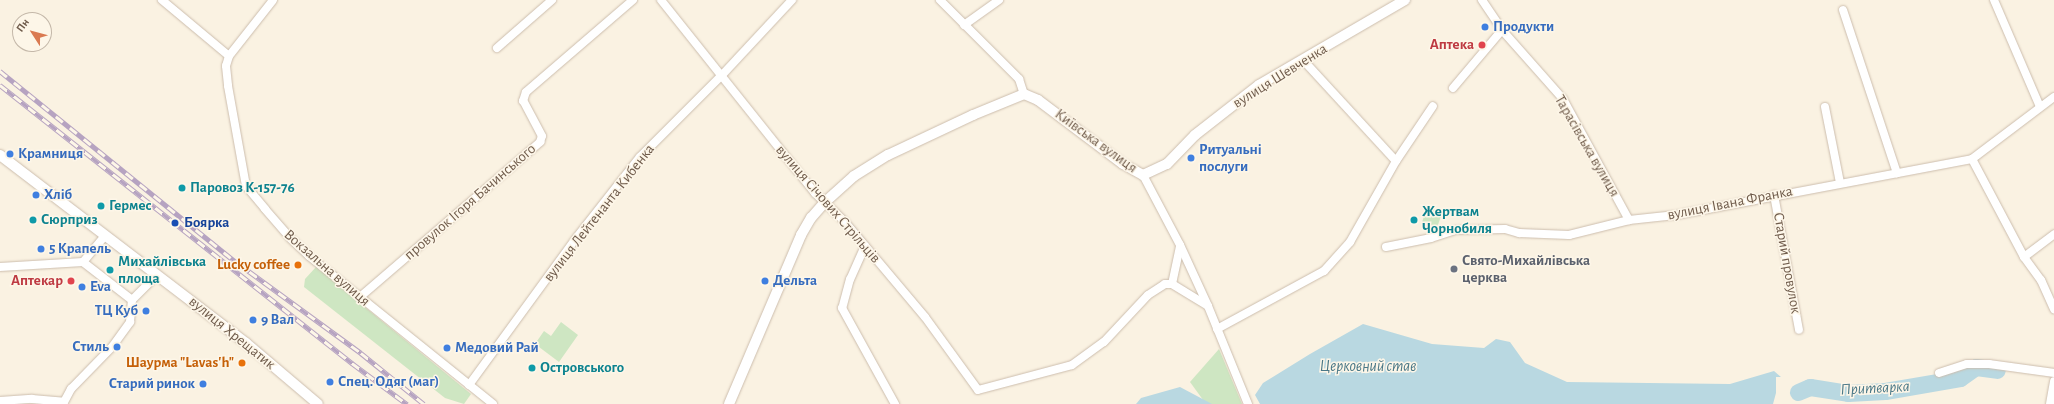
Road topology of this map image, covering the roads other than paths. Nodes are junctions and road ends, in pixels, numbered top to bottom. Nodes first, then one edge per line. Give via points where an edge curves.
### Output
1 (162, 0) edge
2 (273, 0) edge
3 (552, 0) edge
4 (633, 0) edge
5 (661, 0) edge
6 (792, 0) edge
7 (940, 0) edge
8 (999, 0) edge
9 (1405, 0) edge
10 (1482, 0) edge
11 (1994, 0) edge
12 (1843, 10) dead end
13 (964, 25) junction
14 (1502, 30) junction
15 (497, 48) dead end
16 (229, 56) junction
17 (1303, 60) junction
18 (722, 75) junction
19 (1453, 88) dead end
20 (1024, 94) junction
21 (2054, 97) edge
22 (1433, 106) dead end
23 (1825, 106) dead end
24 (2040, 107) junction
25 (0, 155) edge
26 (1972, 159) junction
27 (1396, 160) junction
28 (1897, 173) junction
29 (1143, 175) junction
30 (1840, 183) junction
31 (1774, 195) junction
32 (824, 203) junction
33 (1629, 220) junction
34 (2054, 234) edge
35 (106, 235) junction
36 (1180, 245) junction
37 (865, 246) junction
38 (1386, 247) dead end
39 (2024, 257) junction
40 (83, 262) junction
41 (0, 267) edge
42 (157, 275) junction
43 (1172, 284) junction
44 (360, 297) junction
45 (132, 300) junction
46 (1208, 306) junction
47 (2054, 308) edge
48 (1217, 329) junction
49 (1799, 330) dead end
50 (1939, 373) dead end
51 (2054, 373) edge
52 (2054, 382) edge
53 (469, 385) junction
54 (0, 401) edge
55 (64, 403) edge
56 (318, 404) edge
57 (493, 404) edge
58 (729, 404) edge
59 (895, 404) edge
60 (1248, 404) edge
61 (2050, 404) edge

1 - 16 street
2 - 16 street
3 - 15 street
4 - 44 street, провулок Ігоря Бачинського via 526,92 523,100 542,136 540,142
5 - 18 street, вулиця Січових Стрільців
6 - 18 street, вулиця Лейтенанта Кибенка
7 - 13 street
8 - 13 street
9 - 17 street, вулиця Шевченка
10 - 14 street, Тарасівська вулиця
11 - 24 street
12 - 28 street
13 - 20 street via 1019,79
14 - 19 street
14 - 33 street, Тарасівська вулиця via 1563,99
16 - 44 street, Вокзальна вулиця via 226,66 228,86 246,186 290,238
17 - 27 street
17 - 29 street, вулиця Шевченка via 1259,85 1195,135 1167,164
18 - 32 street, вулиця Січових Стрільців
18 - 53 street, вулиця Лейтенанта Кибенка via 640,157 577,237
20 - 29 street, Київська вулиця via 1038,100 1123,164
20 - 32 street via 973,114 888,155 854,176
21 - 24 street, вулиця Івана Франка
22 - 27 street
23 - 30 street
24 - 26 street, вулиця Івана Франка
25 - 35 street, вулиця Хрещатик
26 - 28 street, вулиця Івана Франка
26 - 39 street
27 - 48 street via 1350,242 1324,271
28 - 30 street, вулиця Івана Франка
29 - 36 street, Київська вулиця
30 - 31 street, вулиця Івана Франка
31 - 33 street, вулиця Івана Франка via 1676,215
31 - 49 street, Старий провулок
32 - 37 street, вулиця Січових Стрільців via 830,206
32 - 58 street via 811,218 802,236
33 - 38 street, вулиця Івана Франка via 1569,235 1519,233 1505,229 1455,230 1431,238
34 - 39 street
35 - 40 street
35 - 42 street, вулиця Хрещатик
36 - 43 street
36 - 46 street, Київська вулиця
37 - 43 street, вулиця Січових Стрільців via 925,317 978,390 1072,365 1104,342 1148,295 1165,284
37 - 59 street via 850,279 842,308
39 - 47 street via 2041,280
40 - 41 street
40 - 45 street
42 - 45 street
42 - 56 street, вулиця Хрещатик via 246,343
43 - 46 street
44 - 53 street, Вокзальна вулиця
45 - 55 street via 130,322 112,347 71,389
46 - 48 street, Київська вулиця
48 - 60 street, Київська вулиця
50 - 51 street via 1967,364 1988,364
52 - 61 street
53 - 57 street, Вокзальна вулиця
54 - 55 street via 32,399

